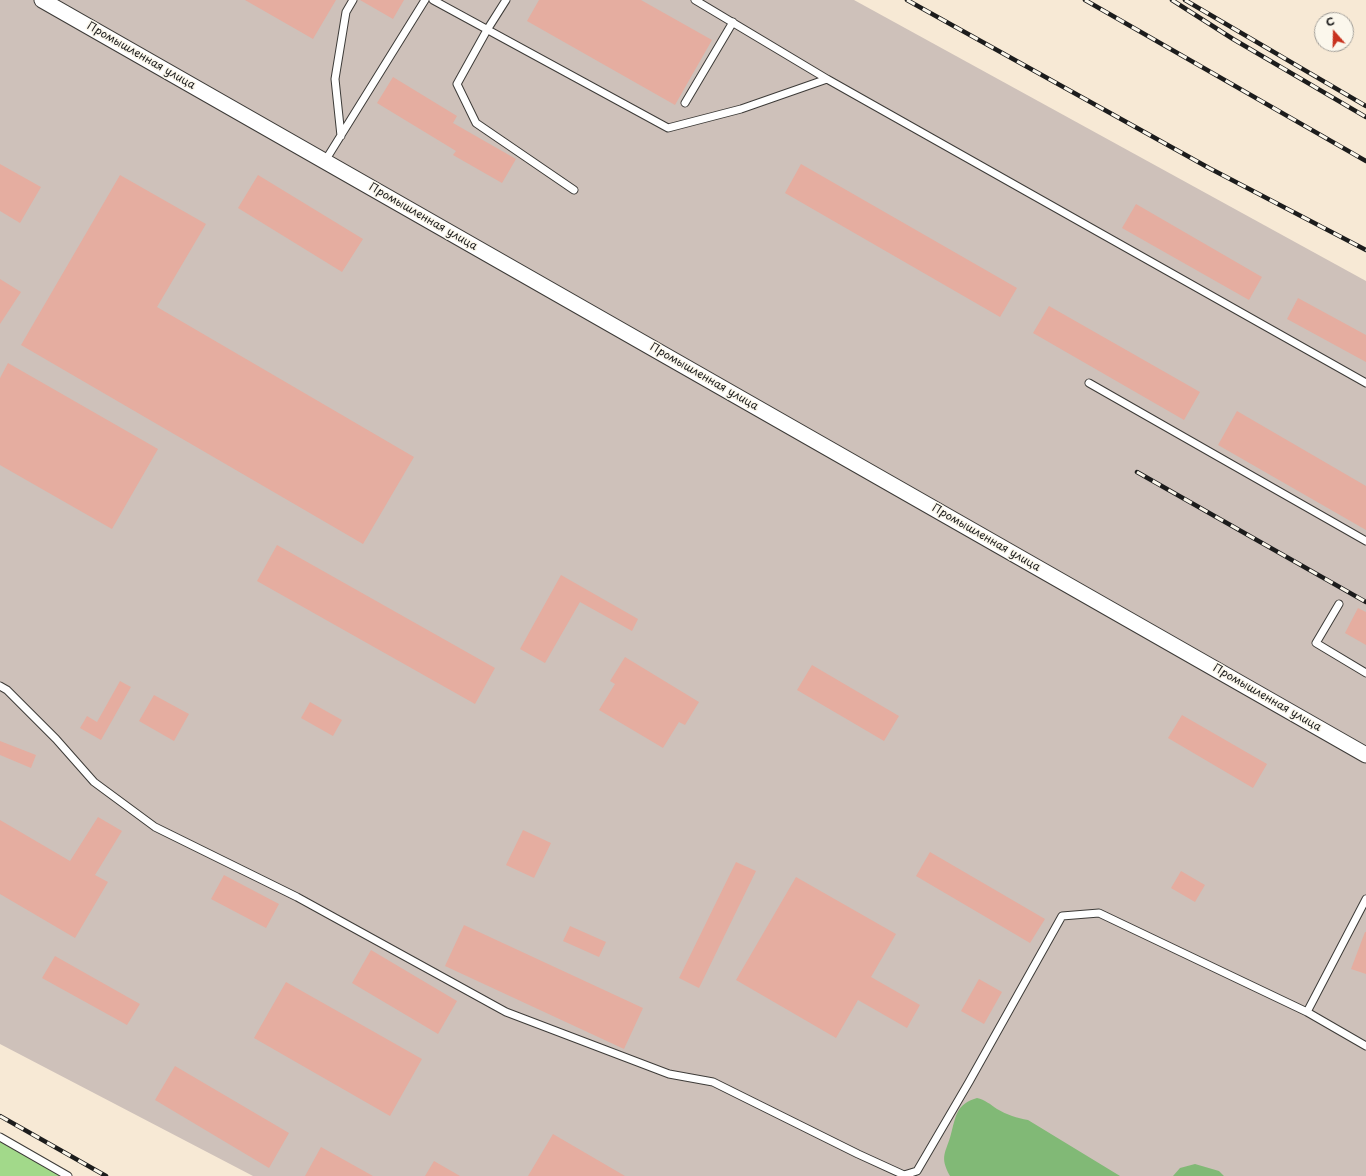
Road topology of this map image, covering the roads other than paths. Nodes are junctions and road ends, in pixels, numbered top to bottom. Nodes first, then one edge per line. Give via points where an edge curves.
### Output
1 (42, 0) edge
2 (353, 0) edge
3 (425, 0) edge
4 (433, 0) edge
5 (506, 0) edge
6 (695, 0) edge
7 (733, 22) junction
8 (487, 30) junction
9 (827, 79) junction
10 (685, 103) dead end
11 (341, 136) junction
12 (325, 161) junction
13 (574, 190) dead end
14 (1089, 383) dead end
15 (1366, 383) edge
16 (1366, 541) edge
17 (1339, 604) dead end
18 (1366, 673) edge
19 (0, 686) edge
20 (1366, 755) edge
21 (1366, 899) edge
22 (1307, 1012) junction
23 (1366, 1046) edge
24 (0, 1137) edge
25 (68, 1176) edge

1 - 12 street, Промышленная улица
2 - 11 lane via 346,12 335,79
3 - 11 lane
4 - 8 lane
5 - 8 lane
6 - 7 lane
7 - 9 lane
7 - 10 lane
8 - 9 lane via 668,128 741,109
8 - 13 lane via 457,84 476,123
9 - 15 lane
11 - 12 lane
12 - 20 street, Промышленная улица
14 - 16 lane
17 - 18 lane via 1316,643
19 - 22 lane via 56,739 94,782 155,827 297,897 506,1012 669,1074 713,1082 904,1175 917,1170 1062,916 1099,913
21 - 22 lane
22 - 23 lane
24 - 25 lane

